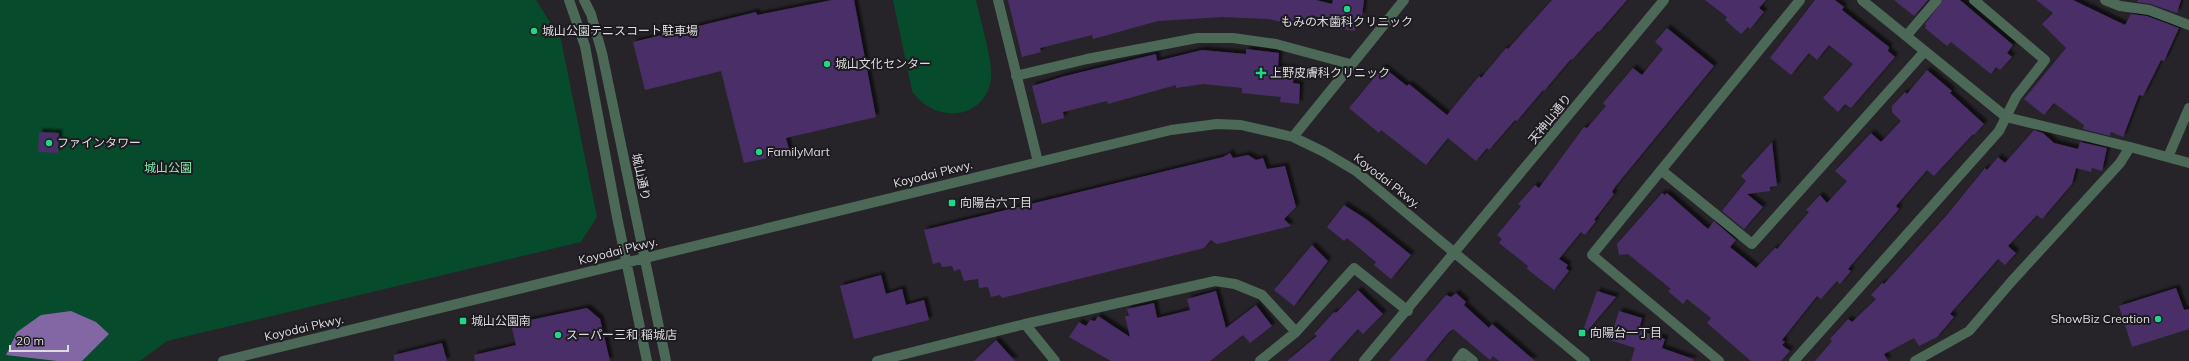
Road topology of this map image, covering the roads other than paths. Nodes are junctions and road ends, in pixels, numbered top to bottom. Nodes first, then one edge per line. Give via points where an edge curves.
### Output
1 (568, 0) edge
2 (584, 0) edge
3 (998, 0) edge
4 (1404, 0) edge
5 (1664, 0) edge
6 (1800, 0) edge
7 (1862, 0) edge
8 (1937, 0) edge
9 (1974, 0) edge
10 (2105, 0) edge
11 (2189, 25) edge
12 (1907, 35) junction
13 (1925, 51) junction
14 (1350, 64) junction
15 (1016, 76) junction
16 (2189, 108) edge
17 (2006, 117) junction
18 (1293, 137) junction
19 (2130, 147) junction
20 (2168, 156) junction
21 (1038, 162) junction
22 (2189, 163) edge
23 (1661, 170) junction
24 (1455, 254) junction
25 (644, 258) junction
26 (626, 262) junction
27 (1408, 311) junction
28 (1025, 324) junction
29 (1296, 332) junction
30 (921, 350) junction
31 (223, 361) edge
32 (647, 361) edge
33 (666, 361) edge
34 (877, 361) edge
35 (918, 361) edge
36 (1055, 361) edge
37 (1260, 361) edge
38 (1364, 361) edge
39 (1457, 361) edge
40 (1473, 361) edge
41 (1585, 361) edge
42 (1719, 361) edge
43 (1794, 361) edge
44 (1915, 361) edge

1 - 26 street via 585,46
2 - 25 street, 城山通り via 602,53
3 - 15 street
4 - 14 street
5 - 24 street, 天神山通り
6 - 23 street
7 - 12 street
8 - 12 street
9 - 17 street via 2045,60 2016,97
10 - 11 street via 2120,6 2149,10
12 - 13 street
13 - 17 street
13 - 23 street via 1752,244
14 - 15 street via 1276,44 1233,38 1197,38 1087,59
14 - 18 street
15 - 21 street
16 - 20 street
17 - 19 street
17 - 43 street via 1999,131
18 - 21 street, Koyodai Pkwy. via 1241,124 1217,124 1171,130
18 - 24 street, Koyodai Pkwy. via 1356,171
19 - 20 street
19 - 44 street via 2120,162 1969,331
20 - 22 street
21 - 25 street, Koyodai Pkwy.
23 - 42 street via 1592,255
24 - 27 street, 天神山通り
24 - 41 street, Koyodai Pkwy.
25 - 26 street, Koyodai Pkwy.
25 - 33 street, 城山通り
26 - 31 street, Koyodai Pkwy.
26 - 32 street
27 - 29 street via 1354,268
27 - 38 street, 天神山通り
28 - 29 street via 1215,281 1235,284 1262,295
28 - 30 street
28 - 36 street
29 - 37 street
30 - 34 street
30 - 35 street
39 - 40 street via 1464,353

